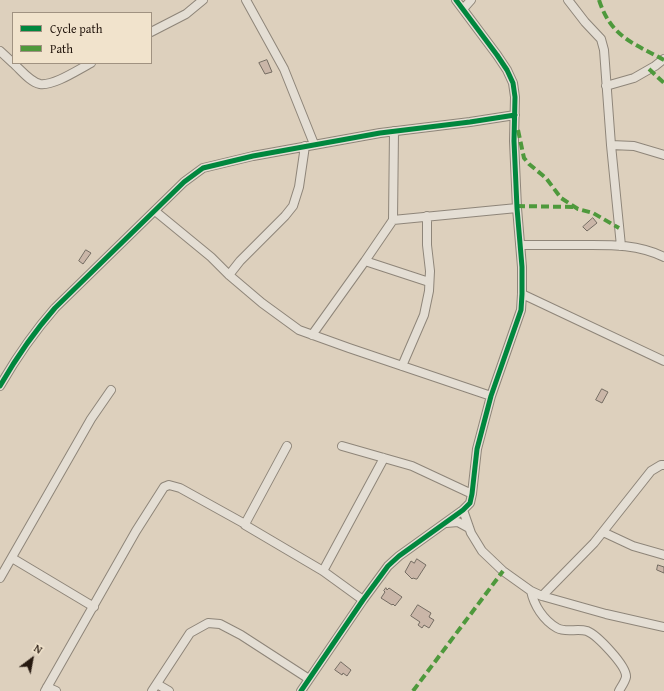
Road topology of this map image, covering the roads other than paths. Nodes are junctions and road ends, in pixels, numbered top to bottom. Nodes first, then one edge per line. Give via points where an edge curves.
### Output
1 (203, 0) edge
2 (246, 0) edge
3 (456, 0) edge
4 (471, 0) edge
5 (568, 0) edge
6 (463, 9) junction
7 (152, 31) edge
8 (0, 51) edge
9 (664, 60) edge
10 (12, 62) edge
11 (14, 64) edge
12 (89, 64) edge
13 (606, 86) junction
14 (515, 115) junction
15 (394, 131) junction
16 (314, 144) junction
17 (610, 145) junction
18 (305, 146) junction
19 (664, 155) edge
20 (517, 208) junction
21 (155, 211) junction
22 (427, 216) junction
23 (393, 220) junction
24 (520, 245) junction
25 (621, 246) junction
26 (664, 257) edge
27 (365, 261) junction
28 (229, 275) junction
29 (430, 282) junction
30 (522, 294) junction
31 (312, 335) junction
32 (664, 361) edge
33 (402, 366) junction
34 (0, 386) edge
35 (111, 390) dead end
36 (491, 396) junction
37 (287, 446) dead end
38 (342, 446) dead end
39 (384, 458) junction
40 (664, 465) edge
41 (472, 494) junction
42 (463, 510) junction
43 (446, 522) junction
44 (245, 524) junction
45 (469, 528) junction
46 (603, 532) junction
47 (664, 555) edge
48 (12, 558) junction
49 (323, 571) junction
50 (0, 578) edge
51 (531, 591) junction
52 (542, 596) junction
53 (363, 600) junction
54 (94, 606) junction
55 (664, 627) edge
56 (309, 679) junction
57 (155, 687) edge
58 (46, 689) edge
59 (56, 691) edge
60 (170, 691) edge
61 (301, 691) edge
62 (619, 691) edge

1 - 7 street via 186,14
2 - 16 street via 284,68
3 - 6 street
4 - 6 street
5 - 13 street via 601,39
6 - 14 street via 507,70 513,83
8 - 10 street
9 - 13 street via 634,78
11 - 12 street via 33,80 44,84
13 - 17 street
14 - 15 street
14 - 20 street
15 - 16 street
15 - 23 street
16 - 18 street
17 - 19 street via 634,146
17 - 25 street
18 - 21 street via 203,168 184,182
18 - 28 street via 299,187 293,206
20 - 22 street
20 - 24 street
21 - 28 street
21 - 34 street via 51,313 19,354
22 - 23 street
22 - 29 street
23 - 27 street
24 - 25 street
24 - 30 street
25 - 26 street via 636,247
27 - 29 street
27 - 31 street
28 - 31 street via 286,321
29 - 33 street via 424,315
30 - 32 street
30 - 36 street via 521,310
31 - 33 street
33 - 36 street
35 - 48 street via 91,419
36 - 41 street via 477,449
37 - 44 street
38 - 39 street
39 - 41 street via 412,466
39 - 49 street
40 - 46 street via 651,471
41 - 42 street via 470,503
42 - 43 street
42 - 45 street
43 - 45 street via 458,522
43 - 53 street via 393,561
44 - 49 street
44 - 54 street via 169,484 164,487 136,531
45 - 51 street via 487,557
46 - 47 street via 633,546
46 - 52 street
48 - 50 street
48 - 54 street
49 - 53 street
51 - 52 street
51 - 62 street via 537,608 551,624 562,630 589,632 608,648 626,675
52 - 55 street
53 - 56 street
54 - 58 street
56 - 57 street via 220,624 208,623 190,633
56 - 61 street
57 - 60 street
58 - 59 street

